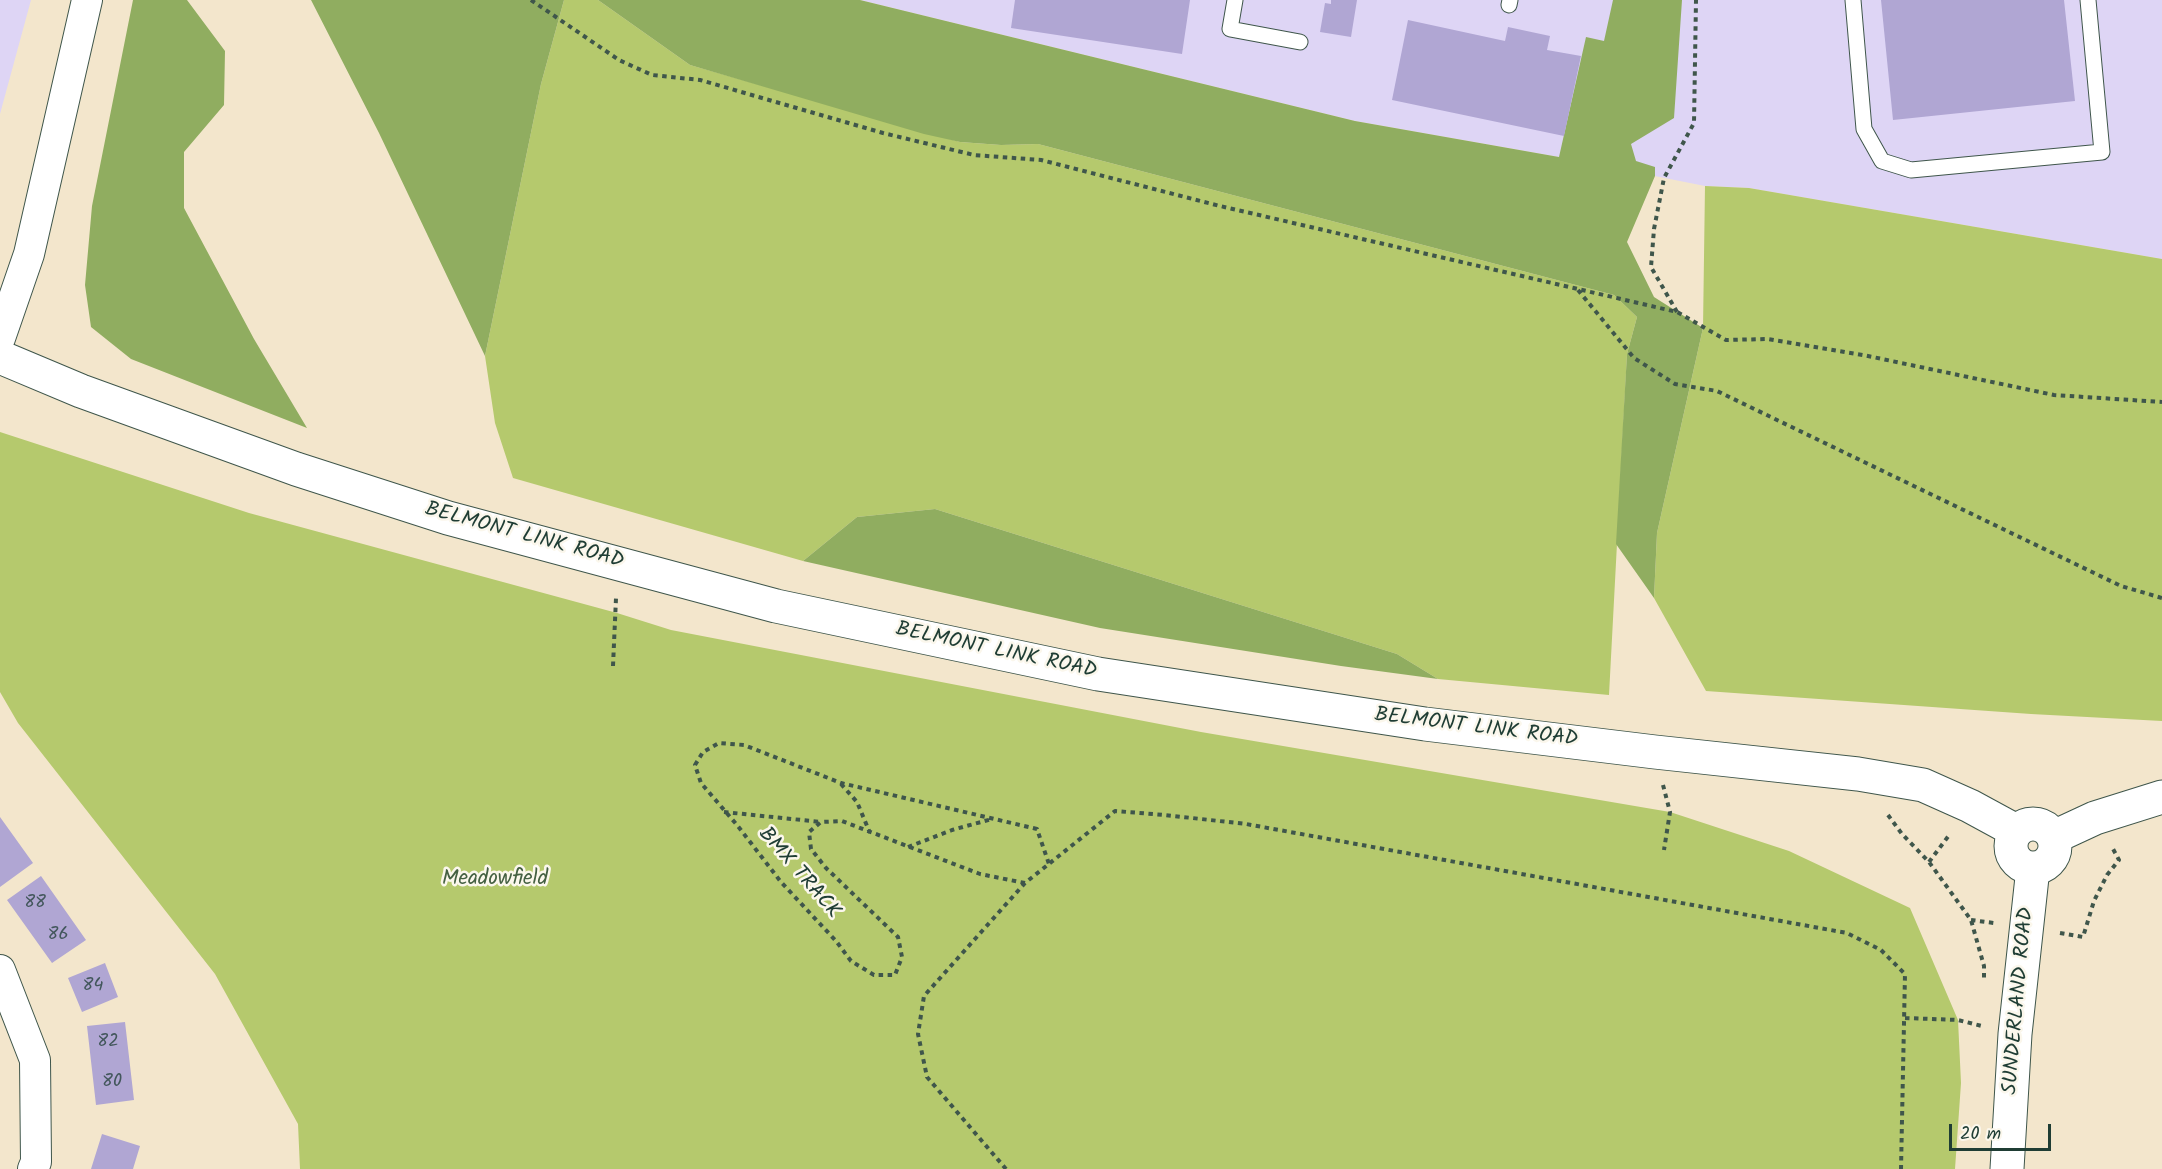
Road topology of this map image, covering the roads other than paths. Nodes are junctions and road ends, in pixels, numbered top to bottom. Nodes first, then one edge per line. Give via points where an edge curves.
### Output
1 (87, 0) edge
2 (1235, 0) edge
3 (1853, 0) edge
4 (2088, 0) edge
5 (1300, 42) dead end
6 (0, 338) edge
7 (0, 357) edge
8 (2162, 797) edge
9 (2016, 831) junction
10 (2054, 837) junction
11 (2032, 868) junction
12 (0, 970) edge
13 (33, 1169) edge
14 (2007, 1169) edge

1 - 6 street via 29,254
2 - 5 lane via 1230,29
3 - 4 lane via 1864,129 1882,161 1911,170 2102,152
7 - 9 street, BELMONT LINK ROAD via 81,391 296,469 448,518 776,606 1098,674 1425,724 1923,784
8 - 10 street via 2095,818
9 - 10 street via 2023,825 2041,824
9 - 11 street via 2011,850 2023,866
10 - 11 street via 2052,859 2044,866
11 - 14 street, SUNDERLAND ROAD via 2015,1034
12 - 13 street via 35,1060

